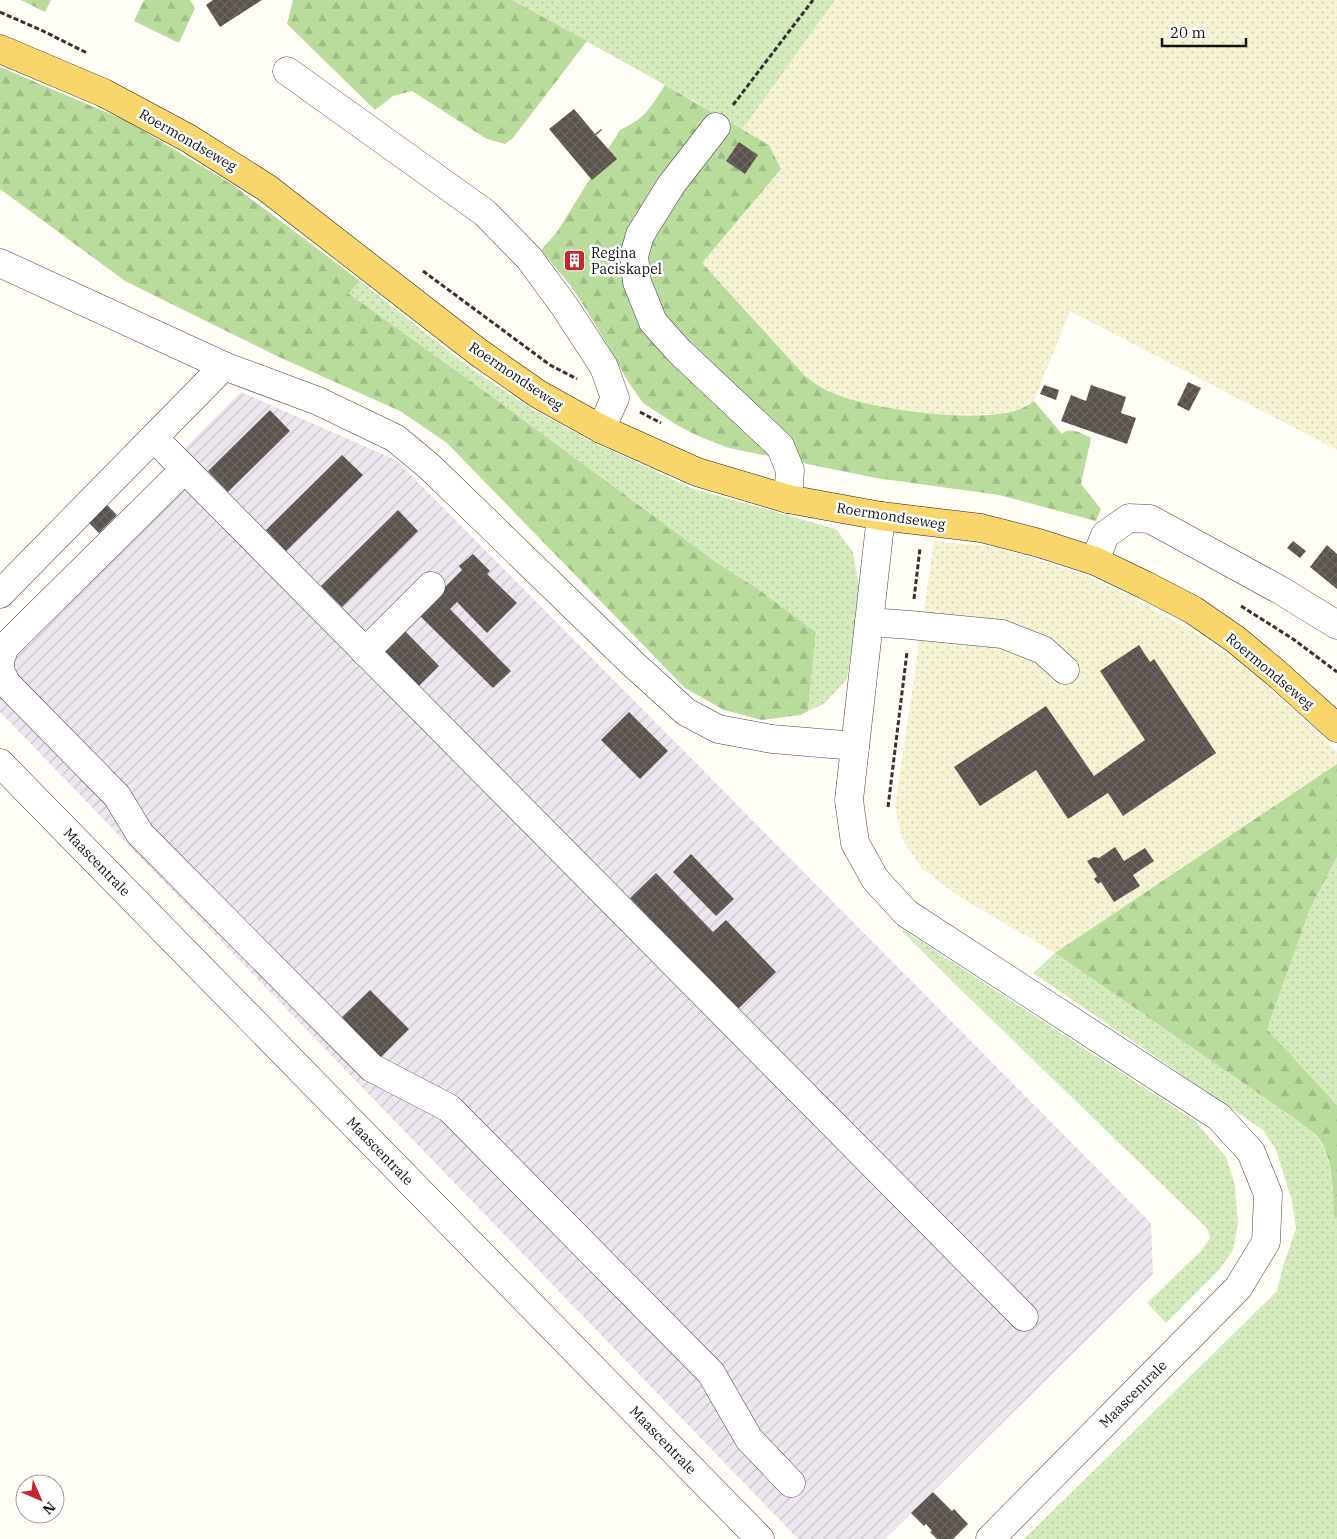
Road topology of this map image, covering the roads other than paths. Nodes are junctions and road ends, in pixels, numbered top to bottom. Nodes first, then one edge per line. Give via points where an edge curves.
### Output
1 (0, 48) edge
2 (287, 71) dead end
3 (716, 127) road end
4 (0, 263) edge
5 (224, 366) junction
6 (601, 428) junction
7 (154, 438) junction
8 (185, 469) junction
9 (788, 498) junction
10 (881, 516) junction
11 (1095, 561) junction
12 (431, 586) dead end
13 (0, 594) edge
14 (869, 622) junction
15 (1337, 625) edge
16 (365, 652) junction
17 (0, 660) edge
18 (0, 665) edge
19 (1065, 670) dead end
20 (1337, 728) edge
21 (855, 746) junction
22 (0, 763) edge
23 (1024, 1317) dead end
24 (791, 1483) dead end
25 (760, 1539) edge
26 (990, 1539) edge

1 - 6 main road, Roermondseweg via 104,93 188,138 259,183 478,352 538,394
2 - 6 street via 485,213 529,258 604,366 615,398
3 - 9 street via 671,185 640,235 634,256 637,282 653,322 679,351 780,446 790,470
4 - 5 street
5 - 7 street
5 - 21 street via 318,401 395,438 430,467 686,712 718,729 772,739
6 - 9 main road, Roermondseweg via 697,472
7 - 8 street
7 - 13 street
8 - 16 street
8 - 17 street via 5,647
9 - 10 main road, Roermondseweg
10 - 11 main road, Roermondseweg via 981,528
10 - 14 street
11 - 15 street via 1105,536 1129,518 1150,519
11 - 20 main road, Roermondseweg via 1193,610 1228,634
12 - 16 street
14 - 19 street via 1002,634 1043,650
14 - 21 street
16 - 23 street
18 - 24 street via 7,684 117,796 140,834 372,1068 449,1108 711,1373 749,1440
21 - 26 street, Maascentrale via 849,800 855,843 875,879 906,913 1219,1117 1251,1152 1268,1194 1266,1242 1238,1288
22 - 25 street, Maascentrale

